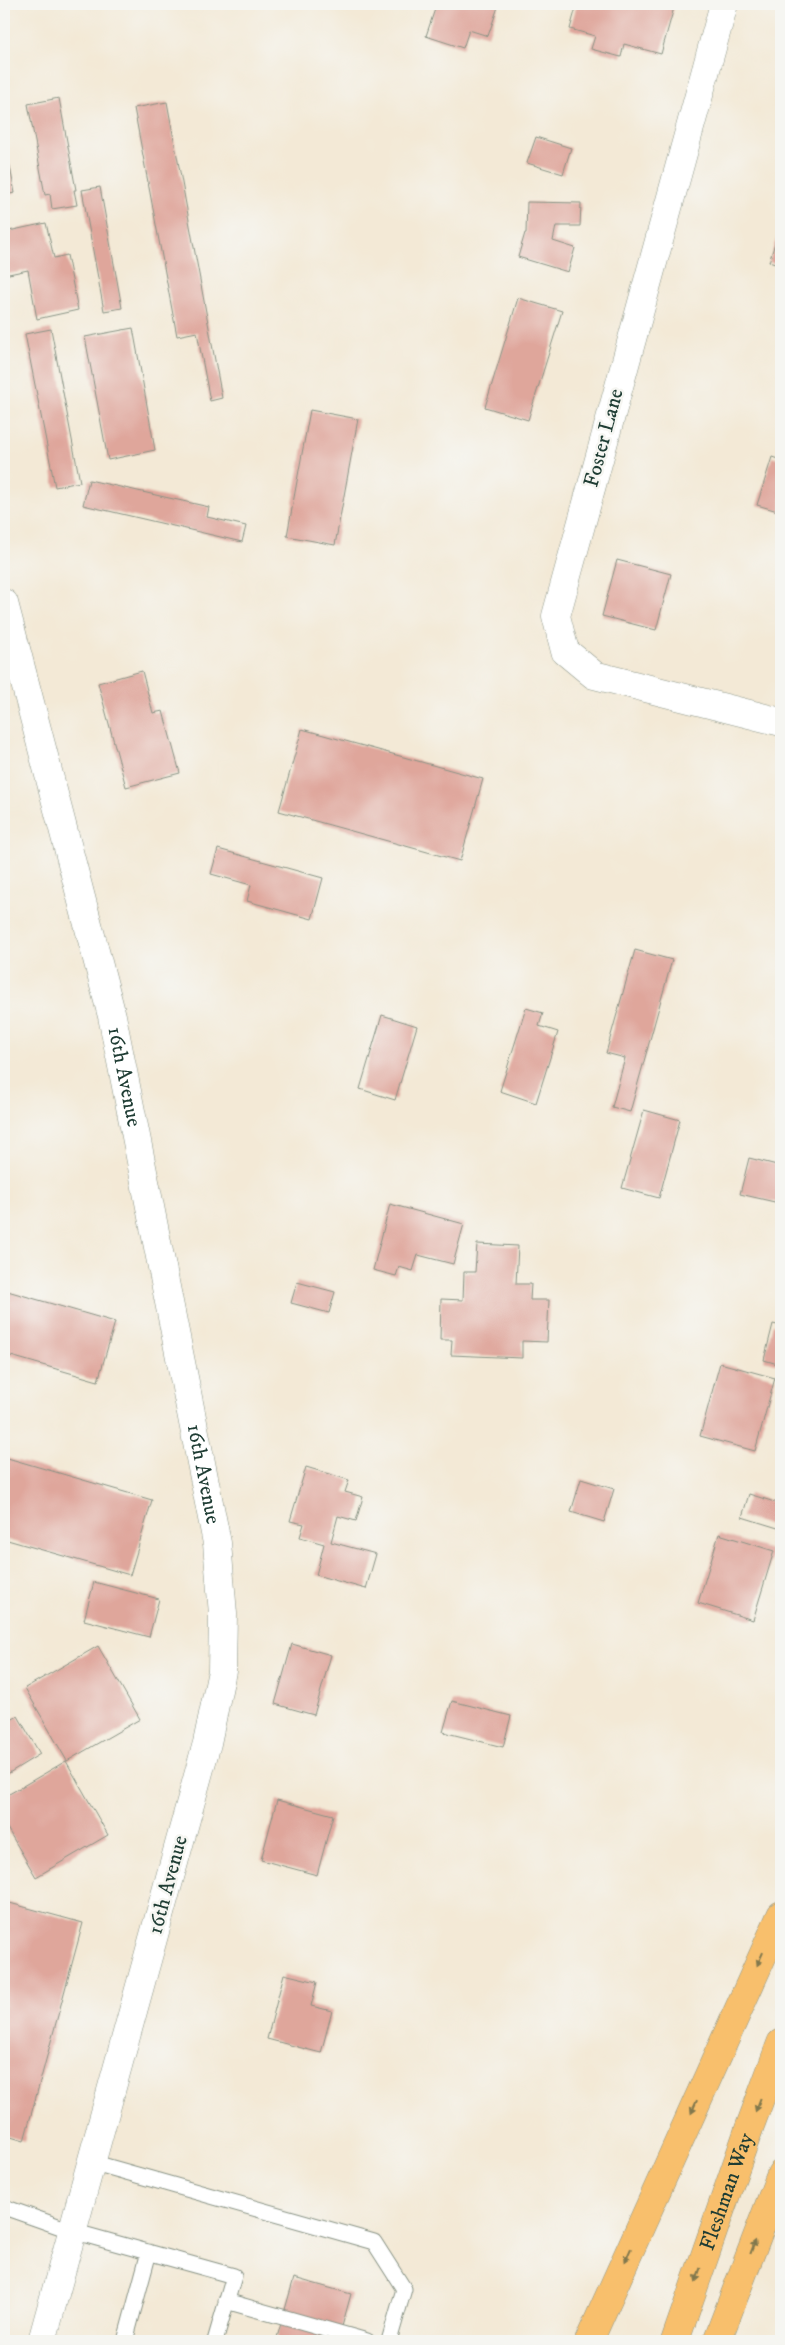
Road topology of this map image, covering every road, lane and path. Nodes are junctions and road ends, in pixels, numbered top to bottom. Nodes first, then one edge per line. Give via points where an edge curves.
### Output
1 (724, 4) edge
2 (4, 603) edge
3 (781, 722) edge
4 (781, 1915) edge
5 (781, 2043) edge
6 (91, 2162) junction
7 (781, 2174) edge
8 (4, 2208) edge
9 (72, 2231) junction
10 (149, 2252) junction
11 (226, 2301) junction
12 (42, 2341) edge
13 (125, 2341) edge
14 (215, 2341) edge
15 (367, 2341) edge
16 (389, 2341) edge
17 (589, 2341) edge
18 (675, 2341) edge
19 (717, 2341) edge

1 - 3 street, Foster Lane via 556,616 565,651 594,675
2 - 6 street, 16th Avenue via 112,1016 217,1543 223,1614 222,1671 207,1743
4 -> 17 main road
5 -> 18 main road, Fleshman Way
6 - 9 street, 16th Avenue
6 - 16 lane via 374,2242 404,2289
19 -> 7 main road, Fleshman Way
8 - 9 lane
9 - 10 lane
9 - 12 street, 16th Avenue
10 - 11 lane via 234,2276
10 - 13 lane
11 - 14 lane
11 - 15 lane

